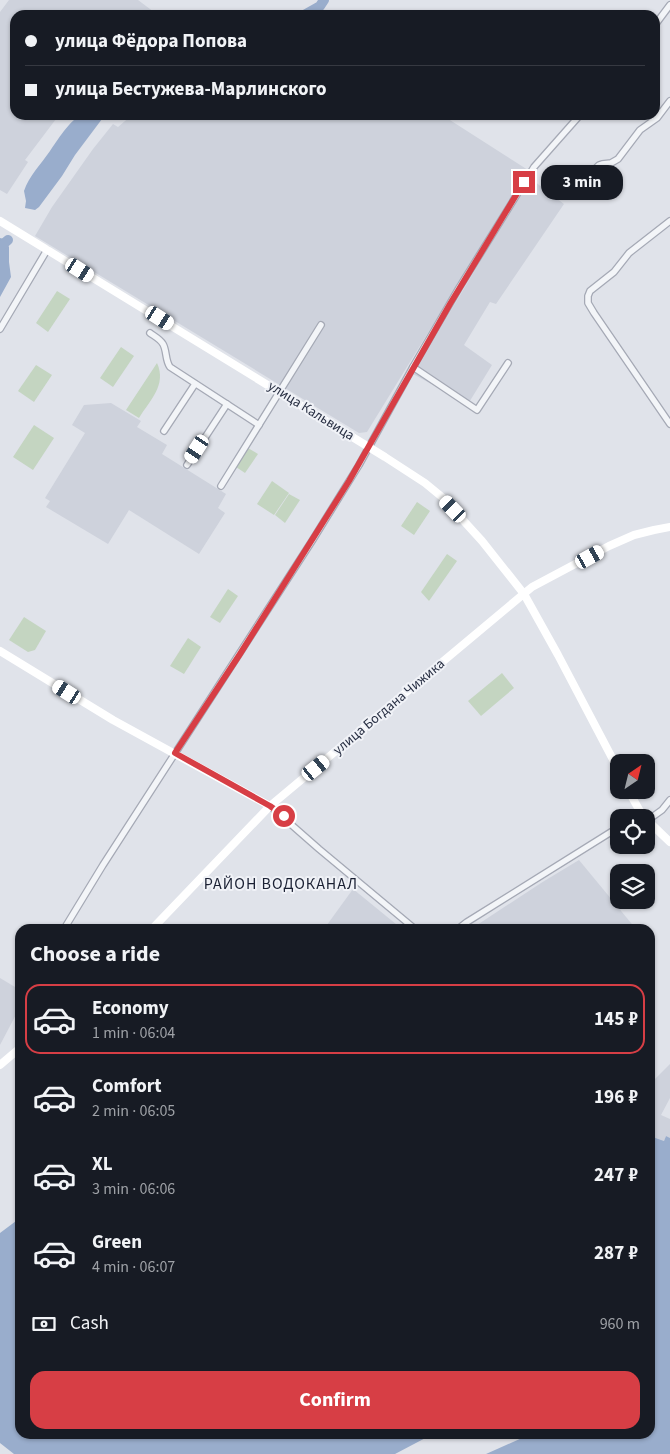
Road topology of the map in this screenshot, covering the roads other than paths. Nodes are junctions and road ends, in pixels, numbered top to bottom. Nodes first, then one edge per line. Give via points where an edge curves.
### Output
1 (670, 5) edge
2 (660, 18) edge
3 (670, 102) edge
4 (660, 115) edge
5 (576, 120) edge
6 (655, 120) edge
7 (580, 184) dead end
8 (670, 221) edge
9 (0, 222) edge
10 (47, 250) junction
11 (321, 325) dead end
12 (0, 329) edge
13 (150, 333) dead end
14 (508, 363) dead end
15 (413, 367) junction
16 (195, 384) junction
17 (279, 392) junction
18 (227, 404) junction
19 (670, 424) edge
20 (259, 425) junction
21 (164, 431) dead end
22 (369, 447) junction
23 (187, 465) dead end
24 (221, 486) dead end
25 (670, 527) edge
26 (524, 594) junction
27 (0, 651) edge
28 (175, 753) junction
29 (610, 754) edge
30 (670, 800) edge
31 (270, 806) junction
32 (655, 813) edge
33 (655, 829) edge
34 (610, 833) edge
35 (670, 842) edge
36 (67, 924) edge
37 (157, 924) edge
38 (408, 924) edge
39 (464, 924) edge
40 (15, 1052) edge
41 (0, 1065) edge

1 - 2 street
3 - 4 street
5 - 15 street via 534,168
6 - 7 street via 640,130 618,159 599,165
8 - 19 street via 629,253 619,268 588,296 594,313
9 - 10 street, улица Кальвица
10 - 12 street
10 - 17 street, улица Кальвица
11 - 17 street
13 - 16 street via 163,344 170,367
14 - 15 street via 478,410
15 - 22 street
16 - 18 street
16 - 21 street
17 - 20 street
17 - 22 street, улица Кальвица
18 - 20 street
18 - 23 street
20 - 24 street
22 - 26 street, улица Кальвица via 442,497 482,540
22 - 28 street
25 - 26 street, улица Богдана Чижика via 634,535 609,546
26 - 29 street, улица Кальвица
26 - 31 street, улица Богдана Чижика
27 - 28 street via 82,702
28 - 31 street
28 - 36 street
30 - 32 street
31 - 37 street, улица Богдана Чижика
31 - 38 street
33 - 35 street
34 - 39 street
40 - 41 street

